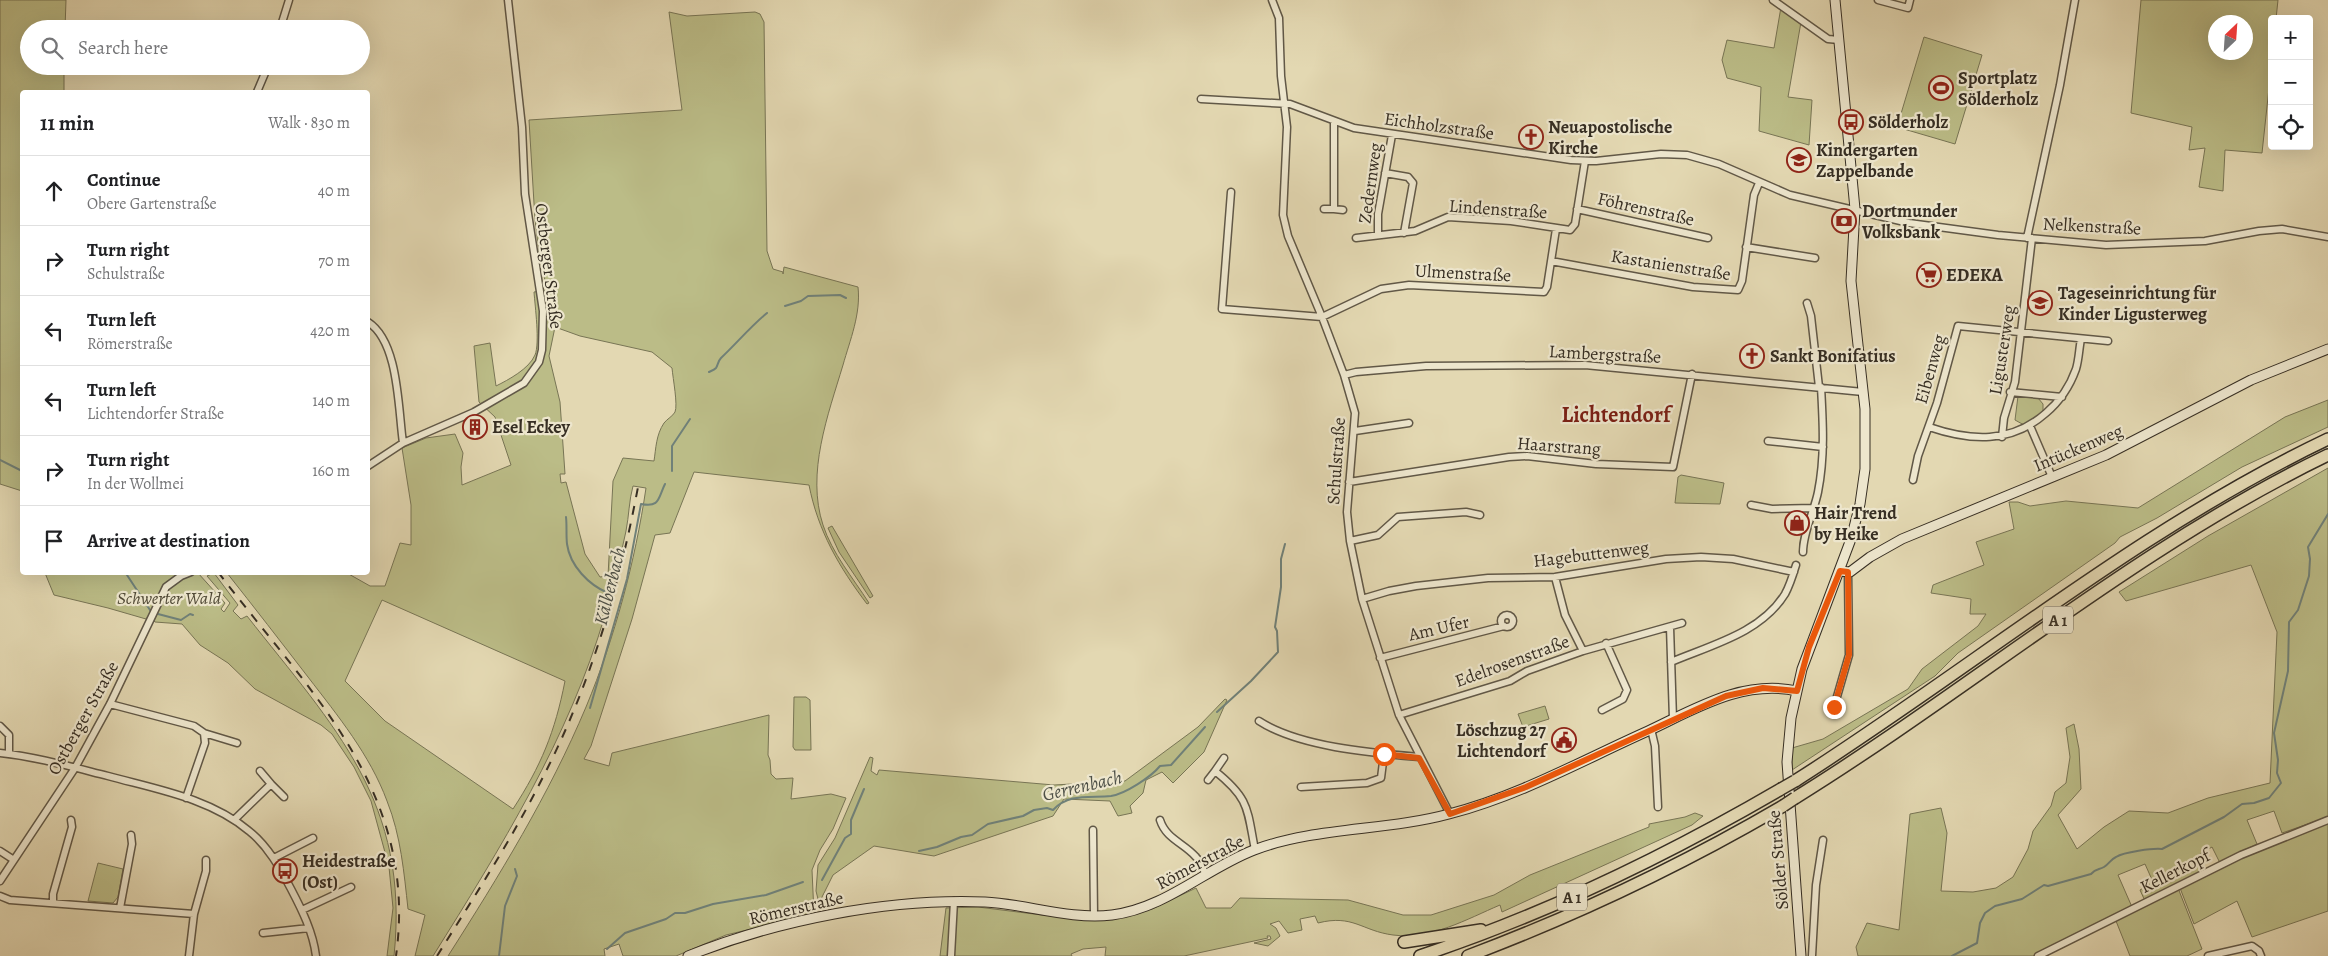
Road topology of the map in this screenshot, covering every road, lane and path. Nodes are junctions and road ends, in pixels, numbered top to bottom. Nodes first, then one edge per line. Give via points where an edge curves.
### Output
1 (289, 0) edge
2 (508, 0) edge
3 (1272, 0) edge
4 (1773, 0) edge
5 (1835, 0) edge
6 (1878, 0) edge
7 (1910, 0) edge
8 (2075, 0) edge
9 (283, 20) edge
10 (1839, 40) junction
11 (264, 75) edge
12 (257, 90) edge
13 (1201, 99) dead end
14 (1284, 103) junction
15 (1334, 122) junction
16 (1392, 134) junction
17 (1585, 161) junction
18 (1385, 173) junction
19 (1759, 183) junction
20 (1232, 192) dead end
21 (1324, 209) dead end
22 (1577, 209) junction
23 (1855, 209) junction
24 (1334, 210) junction
25 (1343, 210) dead end
26 (1556, 228) junction
27 (1404, 233) junction
28 (1378, 236) junction
29 (2328, 237) edge
30 (1356, 238) dead end
31 (1708, 238) dead end
32 (2029, 238) junction
33 (1746, 247) junction
34 (1815, 258) dead end
35 (1551, 261) junction
36 (1807, 303) dead end
37 (1322, 317) junction
38 (370, 323) edge
39 (2021, 332) junction
40 (2081, 339) junction
41 (2108, 341) dead end
42 (2328, 349) edge
43 (1692, 374) junction
44 (1344, 375) junction
45 (1820, 387) junction
46 (1863, 392) junction
47 (2010, 392) junction
48 (2062, 397) junction
49 (1409, 423) dead end
50 (2030, 426) junction
51 (1928, 427) junction
52 (1355, 431) junction
53 (2002, 436) junction
54 (2328, 439) edge
55 (1768, 441) dead end
56 (403, 443) junction
57 (1823, 448) junction
58 (2328, 455) edge
59 (370, 465) edge
60 (2052, 478) junction
61 (1913, 480) dead end
62 (1349, 482) junction
63 (1751, 505) dead end
64 (1814, 508) junction
65 (1480, 515) dead end
66 (1350, 541) junction
67 (1803, 552) dead end
68 (1844, 572) junction
69 (184, 575) edge
70 (1555, 577) junction
71 (1362, 599) junction
72 (1682, 623) dead end
73 (1504, 626) dead end
74 (1670, 627) junction
75 (1606, 643) junction
76 (1583, 651) junction
77 (1380, 658) junction
78 (1671, 662) junction
79 (1797, 691) junction
80 (110, 704) junction
81 (1834, 707) dead end
82 (1602, 710) dead end
83 (1399, 715) junction
84 (1673, 719) junction
85 (1259, 721) dead end
86 (0, 726) edge
87 (1651, 729) junction
88 (204, 733) junction
89 (237, 743) dead end
90 (0, 753) edge
91 (8, 754) junction
92 (1384, 754) junction
93 (1224, 758) dead end
94 (1419, 758) junction
95 (75, 768) junction
96 (260, 771) dead end
97 (1214, 771) junction
98 (1208, 780) dead end
99 (271, 784) junction
100 (1302, 787) dead end
101 (284, 797) dead end
102 (186, 798) junction
103 (1658, 807) dead end
104 (1450, 814) junction
105 (71, 820) dead end
106 (234, 820) junction
107 (1160, 820) dead end
108 (2328, 820) edge
109 (1093, 830) dead end
110 (132, 835) dead end
111 (313, 838) dead end
112 (1823, 840) dead end
113 (1255, 850) junction
114 (0, 851) edge
115 (274, 858) junction
116 (14, 860) junction
117 (206, 860) dead end
118 (1206, 875) junction
119 (0, 881) edge
120 (351, 888) dead end
121 (0, 896) edge
122 (954, 901) junction
123 (53, 903) junction
124 (120, 908) junction
125 (302, 910) junction
126 (194, 914) junction
127 (1094, 916) junction
128 (310, 928) junction
129 (1495, 928) junction
130 (1531, 931) junction
131 (263, 933) dead end
132 (1404, 942) dead end
133 (188, 956) edge
134 (316, 956) edge
135 (688, 956) edge
136 (951, 956) edge
137 (1420, 956) edge
138 (1468, 956) edge
139 (1490, 956) edge
140 (1801, 956) edge
141 (1812, 956) edge
142 (2038, 956) edge
143 (2208, 956) edge
144 (2261, 956) edge

1 - 9 street
2 - 56 street, Ostberger Straße via 522,126 525,194 543,311 542,350 534,370 524,383 474,412
3 - 14 street via 1279,18
4 - 10 street via 1828,39
5 - 10 street, Sölder Straße
6 - 7 street via 1908,8
8 - 32 street, Ligusterweg
10 - 23 street, Sölder Straße
11 - 12 street
13 - 14 street, Eichholzstraße
14 - 15 street, Eichholzstraße
14 - 37 street, Schulstraße via 1287,148 1283,215 1290,243
15 - 16 street, Eichholzstraße
15 - 24 street
16 - 17 street, Eichholzstraße
16 - 18 street, Zedernweg
17 - 19 street, Eichholzstraße via 1661,154 1687,155 1719,164
17 - 22 street, Lindenstraße
18 - 27 street via 1408,178 1413,183
18 - 28 street, Zedernweg
19 - 23 street, Eichholzstraße via 1790,195
19 - 33 street, Kastanienstraße via 1754,195
20 - 37 street via 1222,309
21 - 24 street
22 - 26 street, Lindenstraße via 1572,228
22 - 31 street, Föhrenstraße
23 - 32 street, Nelkenstraße via 1928,226
23 - 46 street, Sölder Straße via 1851,281
24 - 25 street
26 - 27 street, Lindenstraße via 1448,217 1423,229
26 - 35 street, Ulmenstraße
27 - 28 street, Lindenstraße
28 - 30 street, Lindenstraße
29 - 32 street, Nelkenstraße via 2282,229 2173,244 2106,245
32 - 39 street, Ligusterweg
33 - 34 street
33 - 35 street, Kastanienstraße via 1740,287 1733,291 1693,287
35 - 37 street, Ulmenstraße via 1544,292 1394,286
36 - 45 street
37 - 44 street, Schulstraße
38 - 56 street via 389,348
39 - 40 street
39 - 47 street, Ligusterweg via 2015,382
39 - 51 street, Eibenweg via 1958,326
40 - 41 street
40 - 48 street via 2076,368
42 - 60 street, Intückenweg via 2251,380 2123,447
43 - 44 street, Lambergstraße via 1575,365 1426,366
43 - 45 street, Lambergstraße
43 - 62 street, Haarstrang via 1673,467 1596,464 1527,456
44 - 52 street, Schulstraße via 1355,412
45 - 46 street, Lambergstraße
45 - 57 street
46 - 68 street, Sölder Straße via 1866,439 1863,487
47 - 48 street
47 - 53 street, Ligusterweg
48 - 50 street
49 - 52 street
50 - 53 street
50 - 60 street
51 - 53 street via 1959,437
51 - 61 street, Eibenweg
52 - 62 street, Schulstraße
54 - 129 highway, A 1, bridge via 2232,489 2147,542 1781,789 1648,862
55 - 57 street
56 - 59 street, Ostberger Straße
57 - 64 street
58 - 130 highway, A 1, bridge via 2237,504 2156,554 1783,806 1650,878
60 - 68 street, Intückenweg via 1902,539 1870,556 1854,570
62 - 66 street, Schulstraße via 1347,512
63 - 64 street via 1772,509
64 - 67 street
65 - 66 street via 1466,512 1398,517 1378,535
66 - 71 street, Schulstraße
68 - 79 street, Sölder Straße via 1809,647
68 - 81 street via 1849,655
69 - 80 street, Ostberger Straße via 166,587
70 - 71 street, Hagebuttenweg via 1453,582 1389,591
70 - 76 street via 1565,615
70 - 78 street, Hagebuttenweg via 1640,562 1702,557 1795,568 1785,594 1761,620 1749,629
71 - 77 street, Schulstraße
72 - 74 street, Edelrosenstraße
73 - 77 street, Am Ufer
74 - 75 street, Edelrosenstraße
74 - 78 street
75 - 76 street, Edelrosenstraße
75 - 82 street via 1627,690 1623,699
76 - 83 street, Edelrosenstraße via 1527,671 1510,681
77 - 83 street, Schulstraße
78 - 84 street
79 - 84 street, Römerstraße via 1747,690 1718,698
79 - 140 street, Sölder Straße via 1788,736 1787,762
80 - 88 street via 194,726
80 - 95 street, Ostberger Straße
83 - 94 street, Schulstraße
84 - 87 street, Römerstraße
85 - 92 street via 1291,736
86 - 91 street via 9,735
87 - 103 street
87 - 104 street, Römerstraße via 1526,787
88 - 89 street
88 - 102 street via 205,743
90 - 91 street
91 - 95 street
92 - 94 street
92 - 100 street via 1381,778 1367,783
93 - 97 street
94 - 104 street, Schulstraße
95 - 102 street
95 - 116 street, Ostberger Straße
96 - 99 street
97 - 98 street
97 - 113 street via 1235,788 1245,802
99 - 101 street
99 - 106 street
102 - 106 street
104 - 113 street, Römerstraße via 1293,840
105 - 123 street
106 - 115 street
107 - 118 street via 1172,838 1195,856
108 - 142 street, Kellerkopf via 2241,855
109 - 127 street
110 - 124 street
111 - 115 street
112 - 141 street via 1816,886
113 - 118 street, Römerstraße
114 - 116 street
115 - 125 street
116 - 119 street, Ostberger Straße
117 - 126 street
118 - 127 street, Römerstraße via 1150,906 1122,914
120 - 125 street
121 - 123 street via 10,900
122 - 127 street, Römerstraße via 1006,904
122 - 135 street, Römerstraße via 899,904 819,918 746,936
122 - 136 street
123 - 124 street
124 - 126 street
125 - 128 street
126 - 133 street
128 - 131 street
128 - 134 street
129 - 132 highway
129 - 137 highway, A 1
130 - 138 highway, A 1
130 - 139 highway
143 - 144 street via 2252,946

